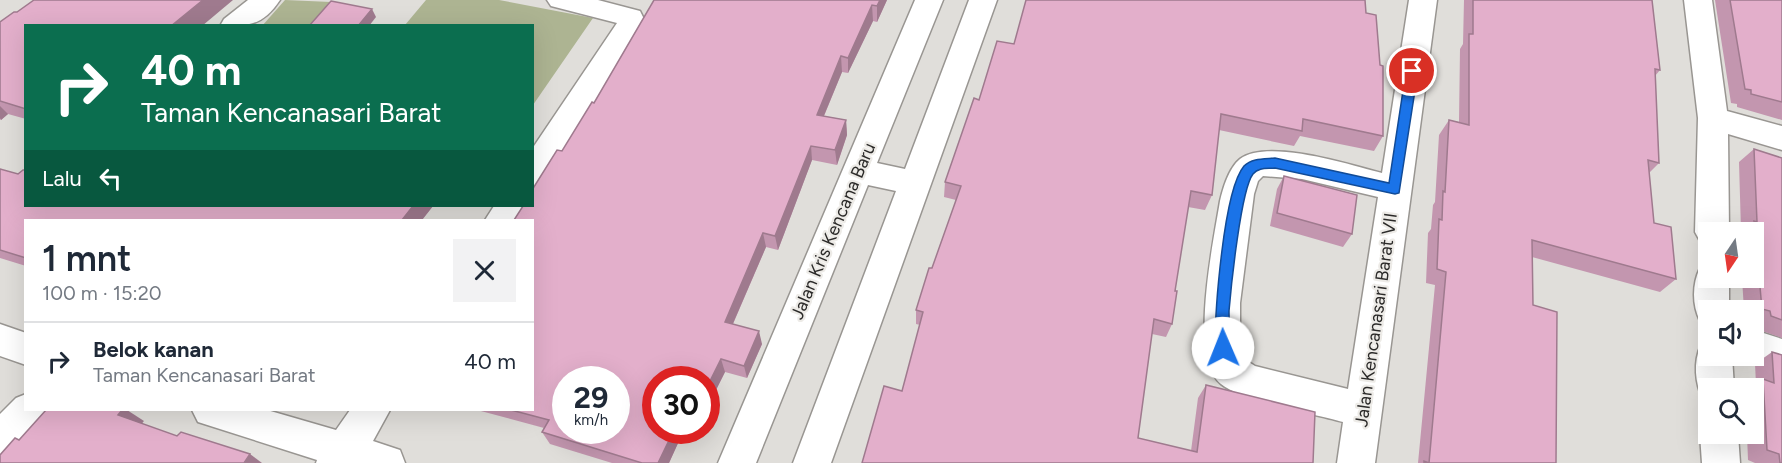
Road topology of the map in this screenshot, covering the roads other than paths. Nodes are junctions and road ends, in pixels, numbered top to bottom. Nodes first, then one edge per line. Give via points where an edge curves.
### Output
1 (266, 0) edge
2 (561, 0) edge
3 (929, 0) edge
4 (983, 0) edge
5 (1423, 0) edge
6 (1698, 0) edge
7 (236, 24) edge
8 (1713, 118) junction
9 (1782, 138) edge
10 (858, 171) junction
11 (534, 172) edge
12 (915, 183) junction
13 (1395, 189) junction
14 (511, 207) edge
15 (502, 219) edge
16 (1712, 222) edge
17 (0, 340) edge
18 (24, 348) edge
19 (1764, 350) edge
20 (1782, 356) edge
21 (1363, 410) junction
22 (28, 411) edge
23 (214, 411) edge
24 (371, 411) edge
25 (0, 441) edge
26 (1720, 444) edge
27 (339, 457) edge
28 (386, 463) edge
29 (737, 463) edge
30 (812, 463) edge
31 (1356, 463) edge
32 (1721, 463) edge

1 - 7 street
2 - 11 street via 625,16 632,23
3 - 10 street, Jalan Kris Kencana Baru
4 - 12 street
5 - 13 street, Jalan Kencanasari Barat VII
6 - 8 street
8 - 9 street
8 - 16 street
10 - 12 street
10 - 29 street, Jalan Kris Kencana Baru
12 - 30 street
13 - 21 street, Jalan Kencanasari Barat VII
13 - 21 street via 1265,163 1250,168 1241,183 1236,206 1222,312 1223,348 1229,367 1234,374 1251,381
14 - 15 street
17 - 18 street
19 - 20 street
21 - 31 street, Jalan Kencanasari Barat VII
22 - 25 street
23 - 27 street
24 - 27 street
26 - 32 street
27 - 28 street

